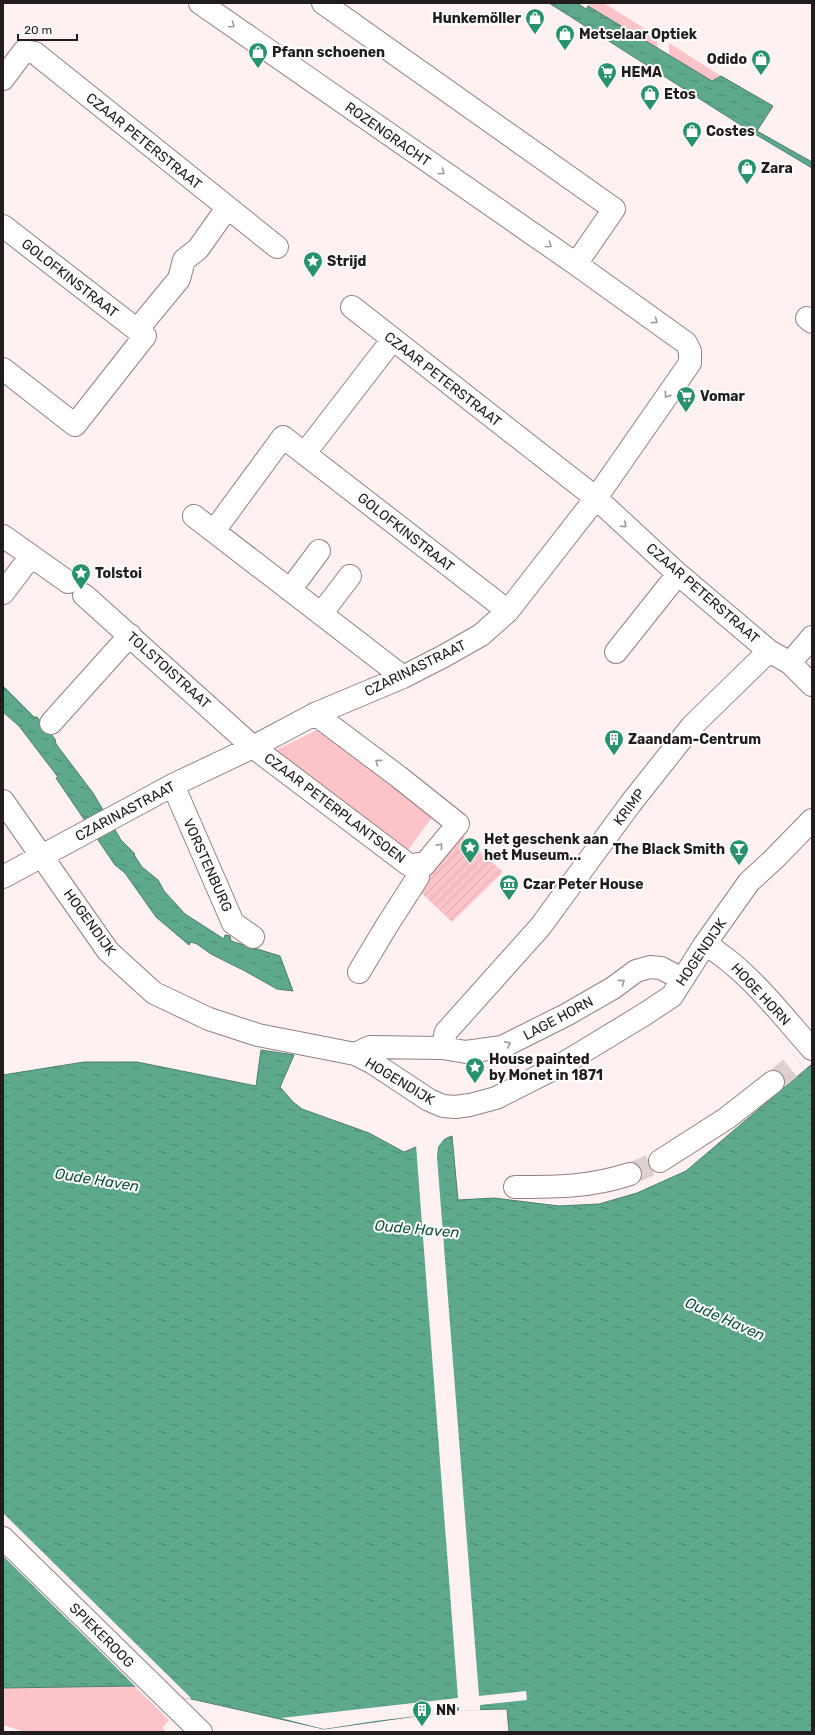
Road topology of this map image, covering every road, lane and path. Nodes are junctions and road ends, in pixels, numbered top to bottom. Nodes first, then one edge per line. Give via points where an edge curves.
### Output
1 (200, 3) edge
2 (323, 3) edge
3 (7, 72) edge
4 (228, 208) junction
5 (3, 226) edge
6 (277, 247) dead end
7 (576, 264) junction
8 (352, 307) dead end
9 (141, 333) junction
10 (393, 339) junction
11 (690, 363) joint
12 (3, 369) edge
13 (304, 453) junction
14 (596, 498) junction
15 (194, 516) dead end
16 (214, 531) junction
17 (3, 536) edge
18 (319, 551) dead end
19 (31, 556) junction
20 (678, 574) junction
21 (350, 576) dead end
22 (290, 590) junction
23 (3, 593) edge
24 (508, 611) junction
25 (321, 614) junction
26 (130, 635) junction
27 (812, 637) edge
28 (769, 651) junction
29 (616, 652) dead end
30 (790, 663) junction
31 (403, 676) junction
32 (812, 685) edge
33 (315, 714) junction
34 (51, 723) dead end
35 (254, 747) junction
36 (173, 785) junction
37 (3, 801) edge
38 (812, 820) edge
39 (43, 856) junction
40 (418, 864) junction
41 (3, 877) edge
42 (253, 937) dead end
43 (705, 944) junction
44 (359, 972) dead end
45 (682, 979) junction
46 (442, 1048) junction
47 (807, 1053) edge
48 (355, 1054) junction
49 (773, 1082) tunnel mouth
50 (660, 1161) tunnel mouth
51 (630, 1174) tunnel mouth
52 (515, 1187) dead end
53 (3, 1538) edge
54 (201, 1732) edge

1 -> 7 street, ROZENGRACHT
2 - 7 street via 614,208
3 - 4 street, CZAAR PETERSTRAAT via 24,51 35,53
4 - 6 street, CZAAR PETERSTRAAT
4 - 9 street via 198,249 184,260 179,279
5 - 9 street, GOLOFKINSTRAAT
7 -> 11 street, ROZENGRACHT via 686,344 690,351
8 - 10 street, CZAAR PETERSTRAAT
9 - 12 street via 75,425
10 - 13 street
10 - 14 street, CZAAR PETERSTRAAT
11 -> 14 street, CZARINASTRAAT
13 - 16 street, GOLOFKINSTRAAT via 283,437
13 - 24 street, GOLOFKINSTRAAT
14 -> 20 street, CZAAR PETERSTRAAT
14 - 24 street, CZARINASTRAAT
15 - 16 street
16 - 22 street
17 - 19 street, TOLSTOISTRAAT
18 - 22 street
19 - 23 street
19 - 26 street, TOLSTOISTRAAT via 76,588
20 - 28 street, CZAAR PETERSTRAAT
20 - 29 street
21 - 25 street
22 - 25 street
24 - 31 street, CZARINASTRAAT via 481,634
25 - 31 street
26 - 34 street
26 - 35 street, TOLSTOISTRAAT
27 - 30 street
28 - 30 street, CZAAR PETERSTRAAT
28 - 46 street, KRIMP via 692,726 540,927 446,1032
30 - 32 street, CZAAR PETERSTRAAT
31 - 33 street, CZARINASTRAAT
33 - 35 street, CZARINASTRAAT
40 -> 33 street, CZAAR PETERPLANTSOEN via 424,865 458,824
35 - 36 street, CZARINASTRAAT
35 - 40 street, CZAAR PETERPLANTSOEN via 409,865
36 - 39 street, CZARINASTRAAT
36 - 42 street, VORSTENBURG via 234,924
37 - 39 street, HOGENDIJK
38 - 43 street, HOGENDIJK via 749,882
39 - 41 street, CZARINASTRAAT
39 - 48 street, HOGENDIJK via 108,951 154,993 209,1019 258,1035
40 - 44 street via 418,877
43 - 45 street, HOGENDIJK
43 - 47 street, HOGE HORN via 725,956 747,976
46 -> 45 street, LAGE HORN via 466,1052 502,1046 566,1015 613,988 636,971 650,967 661,968
45 - 48 street, HOGENDIJK via 672,996 561,1066 496,1098 470,1105 443,1106 429,1100
46 - 48 street, LAGE HORN via 370,1047
49 - 50 street via 727,1118
51 - 52 street via 614,1180 576,1186
53 - 54 street, SPIEKEROOG

